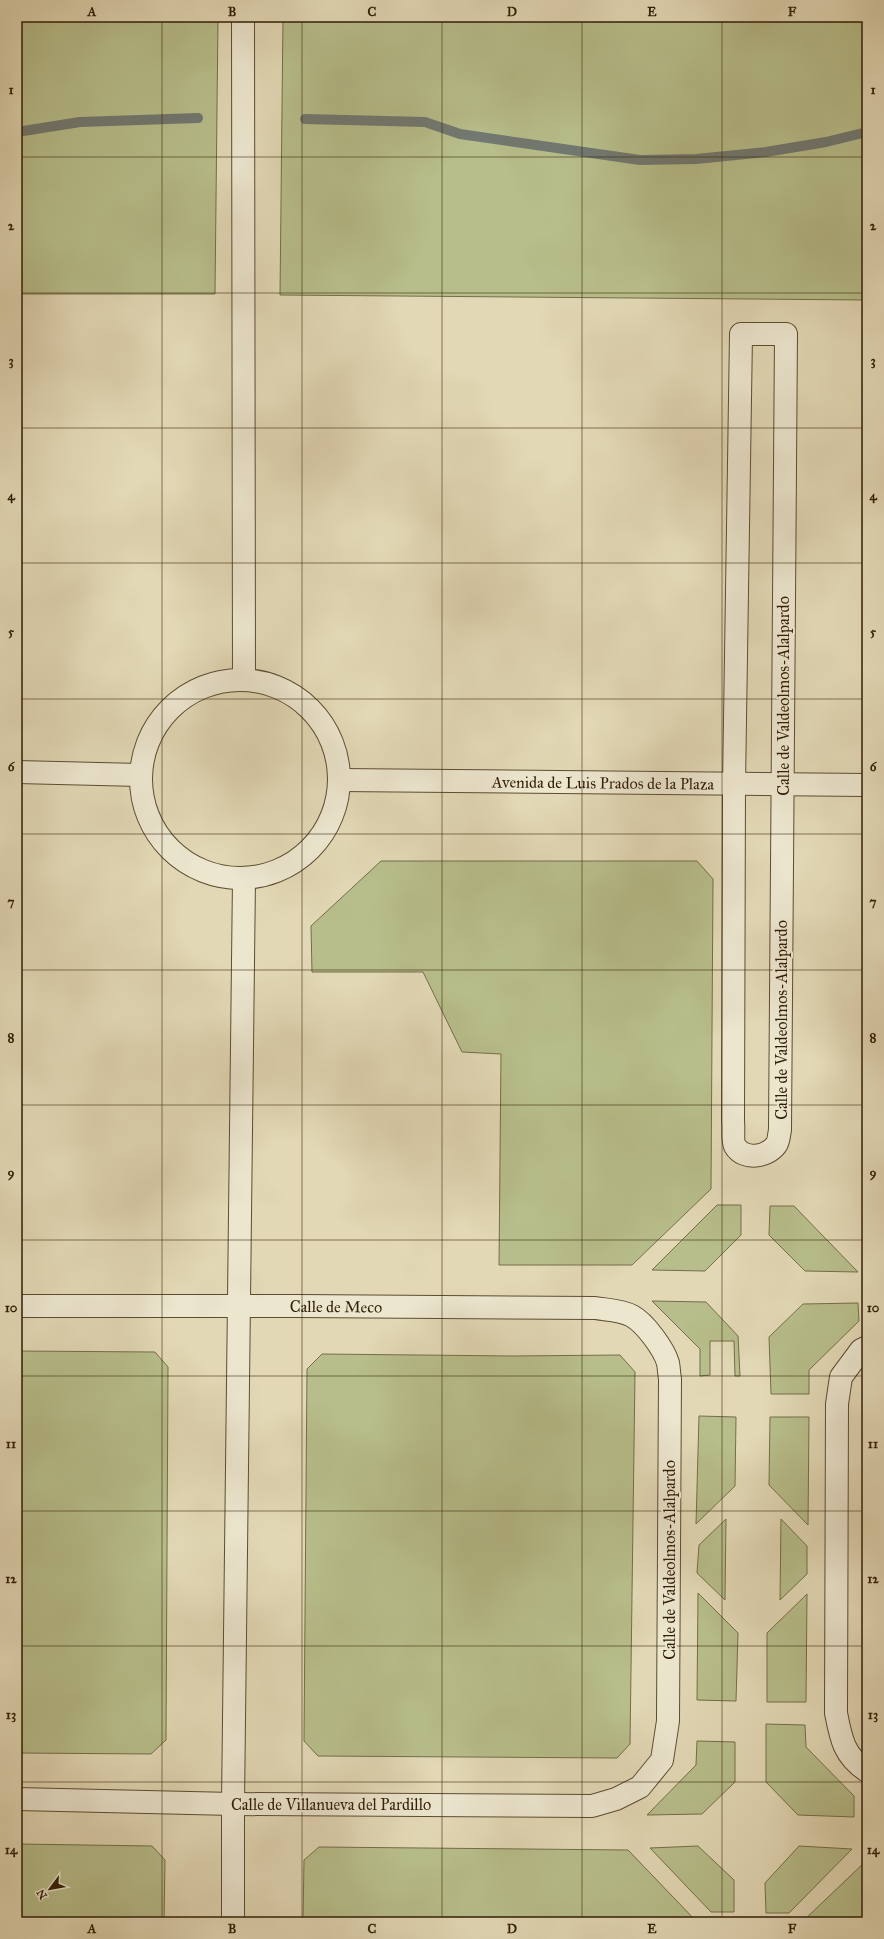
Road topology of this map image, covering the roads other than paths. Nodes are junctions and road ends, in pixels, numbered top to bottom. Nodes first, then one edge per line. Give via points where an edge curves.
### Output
1 (243, 17) edge
2 (244, 679) junction
3 (17, 772) edge
4 (140, 776) junction
5 (339, 780) junction
6 (783, 784) junction
7 (734, 785) junction
8 (867, 785) edge
9 (244, 878) junction
10 (17, 1306) edge
11 (240, 1306) junction
12 (648, 1330) joint
13 (867, 1347) edge
14 (860, 1765) edge
15 (640, 1787) joint
16 (17, 1799) edge
17 (233, 1804) junction
18 (233, 1922) edge

1 - 2 street
2 - 4 street via 200,687 181,698 152,732 144,753
2 - 5 street via 274,686 301,700 322,722 335,750
3 - 4 street
4 - 9 street via 142,796 148,815 157,833 170,849 186,862 204,871 223,877
5 - 7 street, Avenida de Luis Prados de la Plaza
5 - 9 street via 336,805 326,828 311,848 291,864 274,872
6 - 7 street, Avenida de Luis Prados de la Plaza
6 - 7 street, Calle de Valdeolmos-Alalpardo via 780,1130 777,1144 768,1152 755,1156 742,1154 734,1145
6 - 7 street, Calle de Valdeolmos-Alalpardo via 786,334 741,334
6 - 8 street, Avenida de Luis Prados de la Plaza
9 - 11 street
10 - 11 street, Calle de Meco
11 - 12 street, Calle de Meco via 595,1308 632,1316
11 - 17 street
12 - 15 street, Calle de Valdeolmos-Alalpardo via 661,1346 668,1362 670,1379 668,1721 662,1760
13 - 14 street via 861,1350 840,1377 837,1404 836,1713 842,1744
15 - 17 street, Calle de Villanueva del Pardillo via 616,1799 592,1806
16 - 17 street, Calle de Villanueva del Pardillo
17 - 18 street

